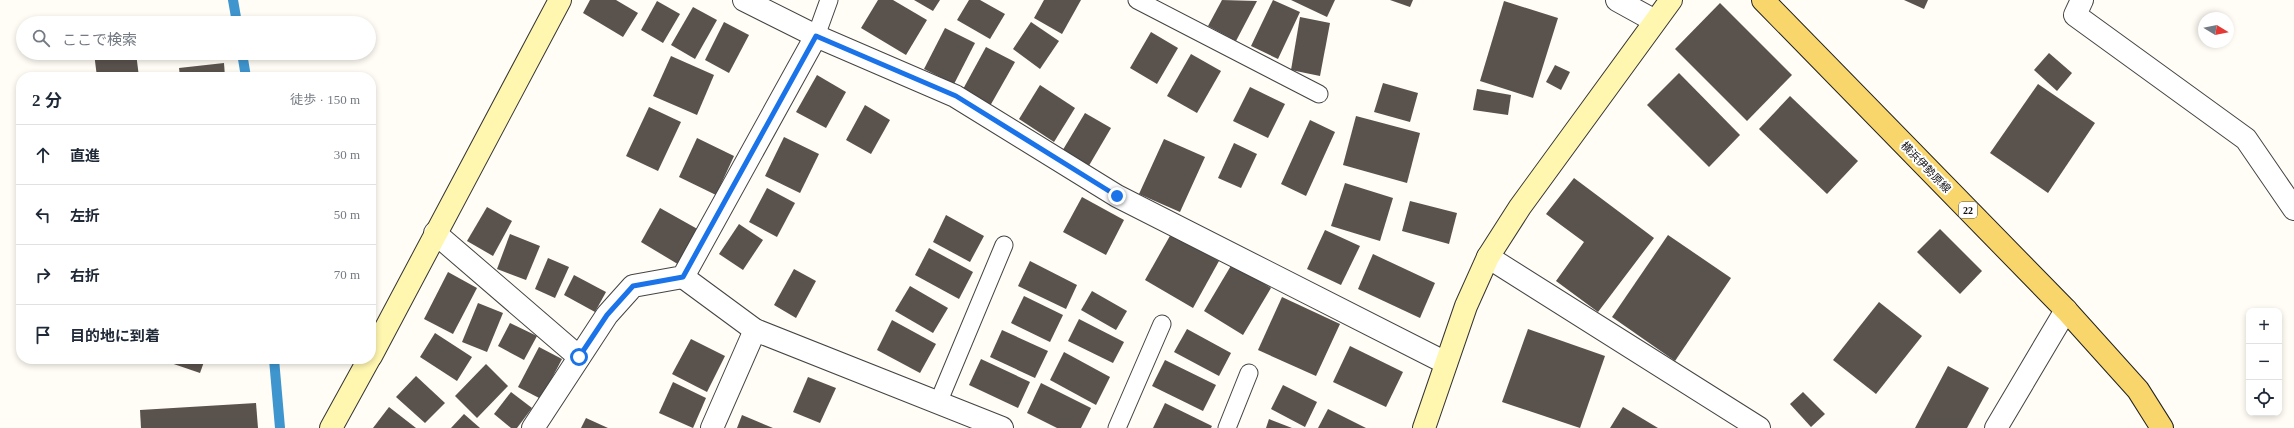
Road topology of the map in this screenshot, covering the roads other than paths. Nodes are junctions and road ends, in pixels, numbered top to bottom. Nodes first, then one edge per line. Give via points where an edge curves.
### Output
1 (560, 0) edge
2 (744, 0) edge
3 (829, 0) edge
4 (1137, 0) edge
5 (1617, 0) edge
6 (1671, 0) edge
7 (1763, 0) edge
8 (2082, 0) edge
9 (1655, 21) junction
10 (816, 36) junction
11 (1319, 94) dead end
12 (2294, 209) edge
13 (435, 233) junction
14 (1004, 246) dead end
15 (1488, 256) junction
16 (683, 277) junction
17 (2066, 310) junction
18 (1162, 324) dead end
19 (755, 330) junction
20 (376, 346) edge
21 (579, 357) junction
22 (1446, 363) junction
23 (366, 364) edge
24 (1249, 373) dead end
25 (938, 403) junction
26 (331, 428) edge
27 (533, 428) edge
28 (712, 428) edge
29 (1002, 428) edge
30 (1117, 428) edge
31 (1227, 428) edge
32 (1424, 428) edge
33 (1759, 428) edge
34 (1996, 428) edge
35 (2162, 428) edge

1 - 13 street
2 - 10 street
3 - 10 lane
4 - 11 lane
5 - 9 street
6 - 9 street
7 - 17 main road, 横浜伊勢原線 / 22
8 - 12 street via 2075,15 2246,139
9 - 15 street via 1520,207
10 - 16 street
10 - 22 street via 956,96 1117,196
13 - 20 street
13 - 21 street
14 - 25 lane
15 - 22 street via 1466,306
15 - 33 street
16 - 19 street
16 - 21 street via 633,286 607,315
17 - 34 street
17 - 35 main road, 横浜伊勢原線 / 22 via 2138,390
18 - 30 lane
19 - 25 street
19 - 28 street
21 - 27 street
22 - 32 street
23 - 26 street
24 - 31 lane
25 - 29 street

